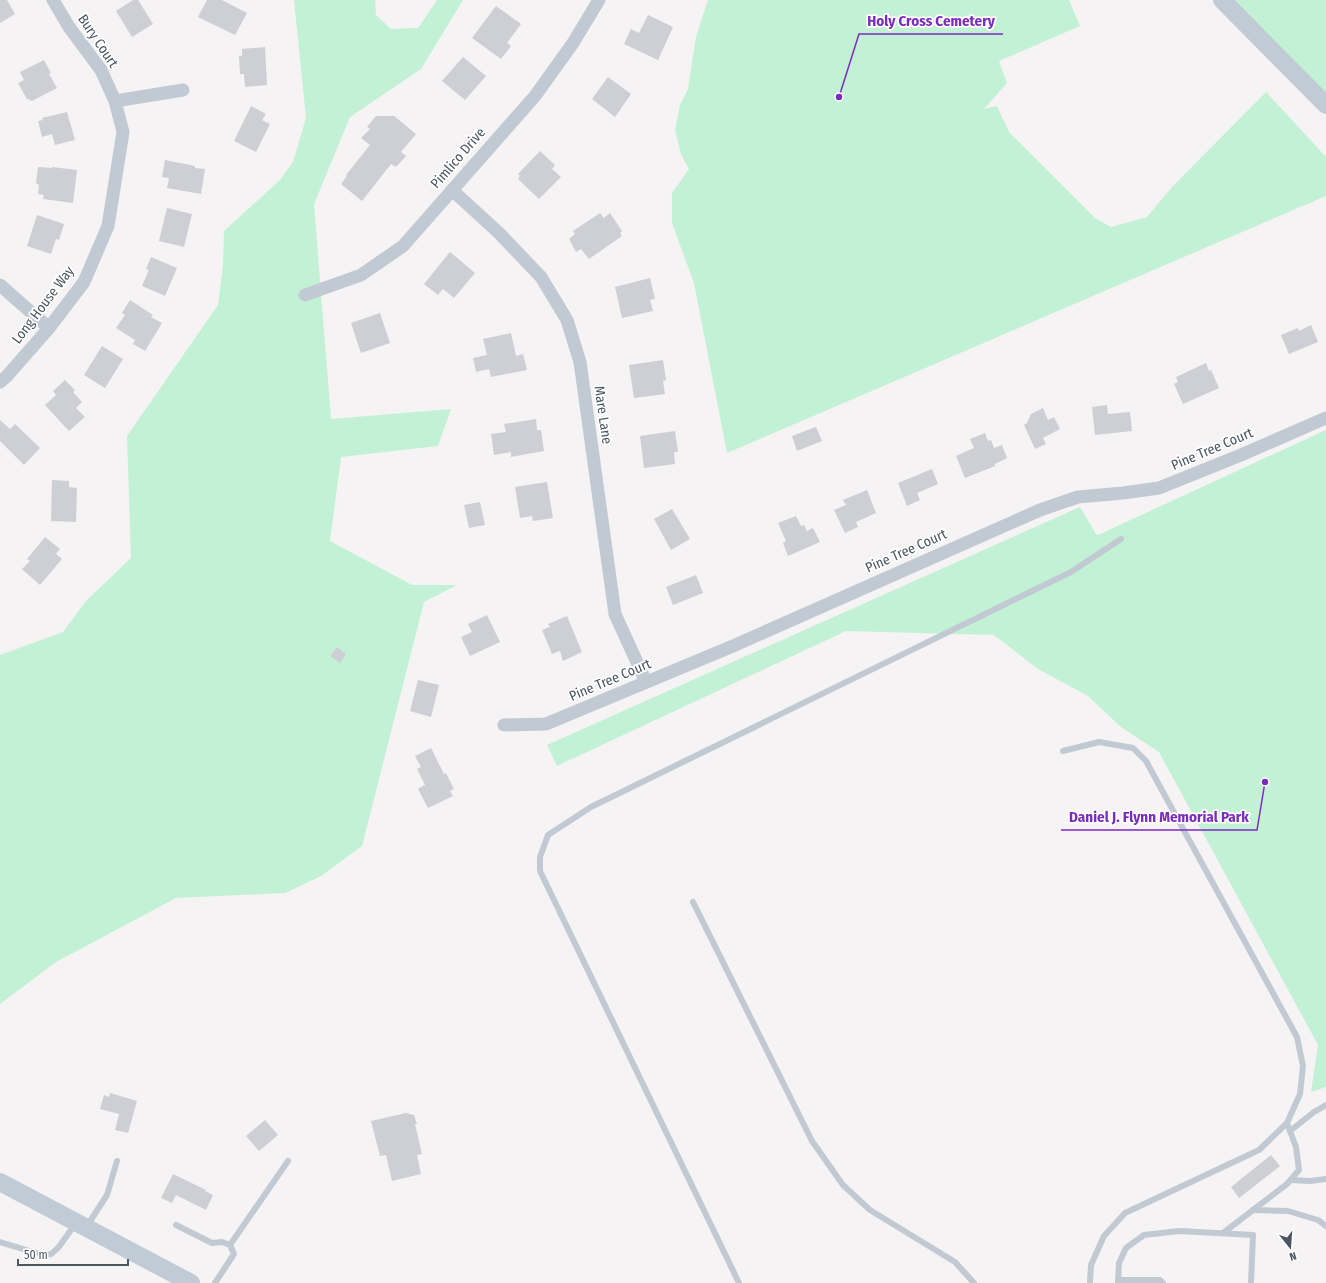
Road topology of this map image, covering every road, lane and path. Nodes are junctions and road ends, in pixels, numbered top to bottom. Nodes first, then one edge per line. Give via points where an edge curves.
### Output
1 (53, 0) edge
2 (600, 0) edge
3 (1222, 0) edge
4 (183, 90) dead end
5 (115, 101) junction
6 (1326, 106) edge
7 (452, 190) junction
8 (0, 285) edge
9 (305, 295) dead end
10 (48, 328) junction
11 (0, 382) edge
12 (1326, 418) edge
13 (1121, 539) dead end
14 (646, 682) junction
15 (504, 725) dead end
16 (1063, 751) dead end
17 (693, 902) dead end
18 (1326, 1105) edge
19 (1286, 1123) junction
20 (1290, 1131) junction
21 (117, 1161) dead end
22 (288, 1161) dead end
23 (1326, 1179) edge
24 (1291, 1180) junction
25 (0, 1182) edge
26 (1253, 1210) junction
27 (81, 1225) junction
28 (176, 1225) dead end
29 (1326, 1226) edge
30 (1223, 1233) junction
31 (0, 1242) edge
32 (230, 1245) junction
33 (1118, 1282) edge
34 (191, 1283) edge
35 (215, 1283) edge
36 (739, 1283) edge
37 (974, 1283) edge
38 (1090, 1283) edge
39 (1162, 1283) edge
40 (1251, 1283) edge

1 - 5 street, Bury Court via 69,27 101,70
2 - 7 street, Pimlico Drive via 535,96
3 - 6 main road
4 - 5 street
5 - 10 street, Long House Way via 123,132 108,226 84,282
7 - 9 street, Pimlico Drive via 403,246 361,275
7 - 14 street, Mare Lane via 499,233 541,277 567,320 580,362 615,614
8 - 10 street
10 - 11 street, Long House Way
12 - 14 street, Pine Tree Court via 1159,488 1078,497 1040,510
13 - 36 lane via 1071,572 591,807 548,835 540,857 540,871
14 - 15 street, Pine Tree Court via 546,724
16 - 19 lane via 1098,742 1133,748 1146,761 1297,1038 1303,1066 1300,1094
17 - 37 lane via 812,1141 843,1185 870,1210 955,1262
18 - 20 lane
19 - 20 lane
19 - 38 lane via 1259,1150 1125,1214 1104,1236 1091,1265
20 - 24 lane via 1296,1147 1299,1170
21 - 27 lane via 107,1195
22 - 32 lane
23 - 24 lane
24 - 26 lane
25 - 27 main road
26 - 29 lane via 1288,1211 1318,1220
26 - 30 lane
27 - 31 lane via 51,1254 44,1255
27 - 34 main road
28 - 32 lane via 212,1243 222,1242
30 - 33 lane via 1179,1231 1144,1235 1126,1248 1119,1263
30 - 40 lane via 1253,1235
32 - 35 lane via 234,1254
33 - 39 lane via 1160,1280

